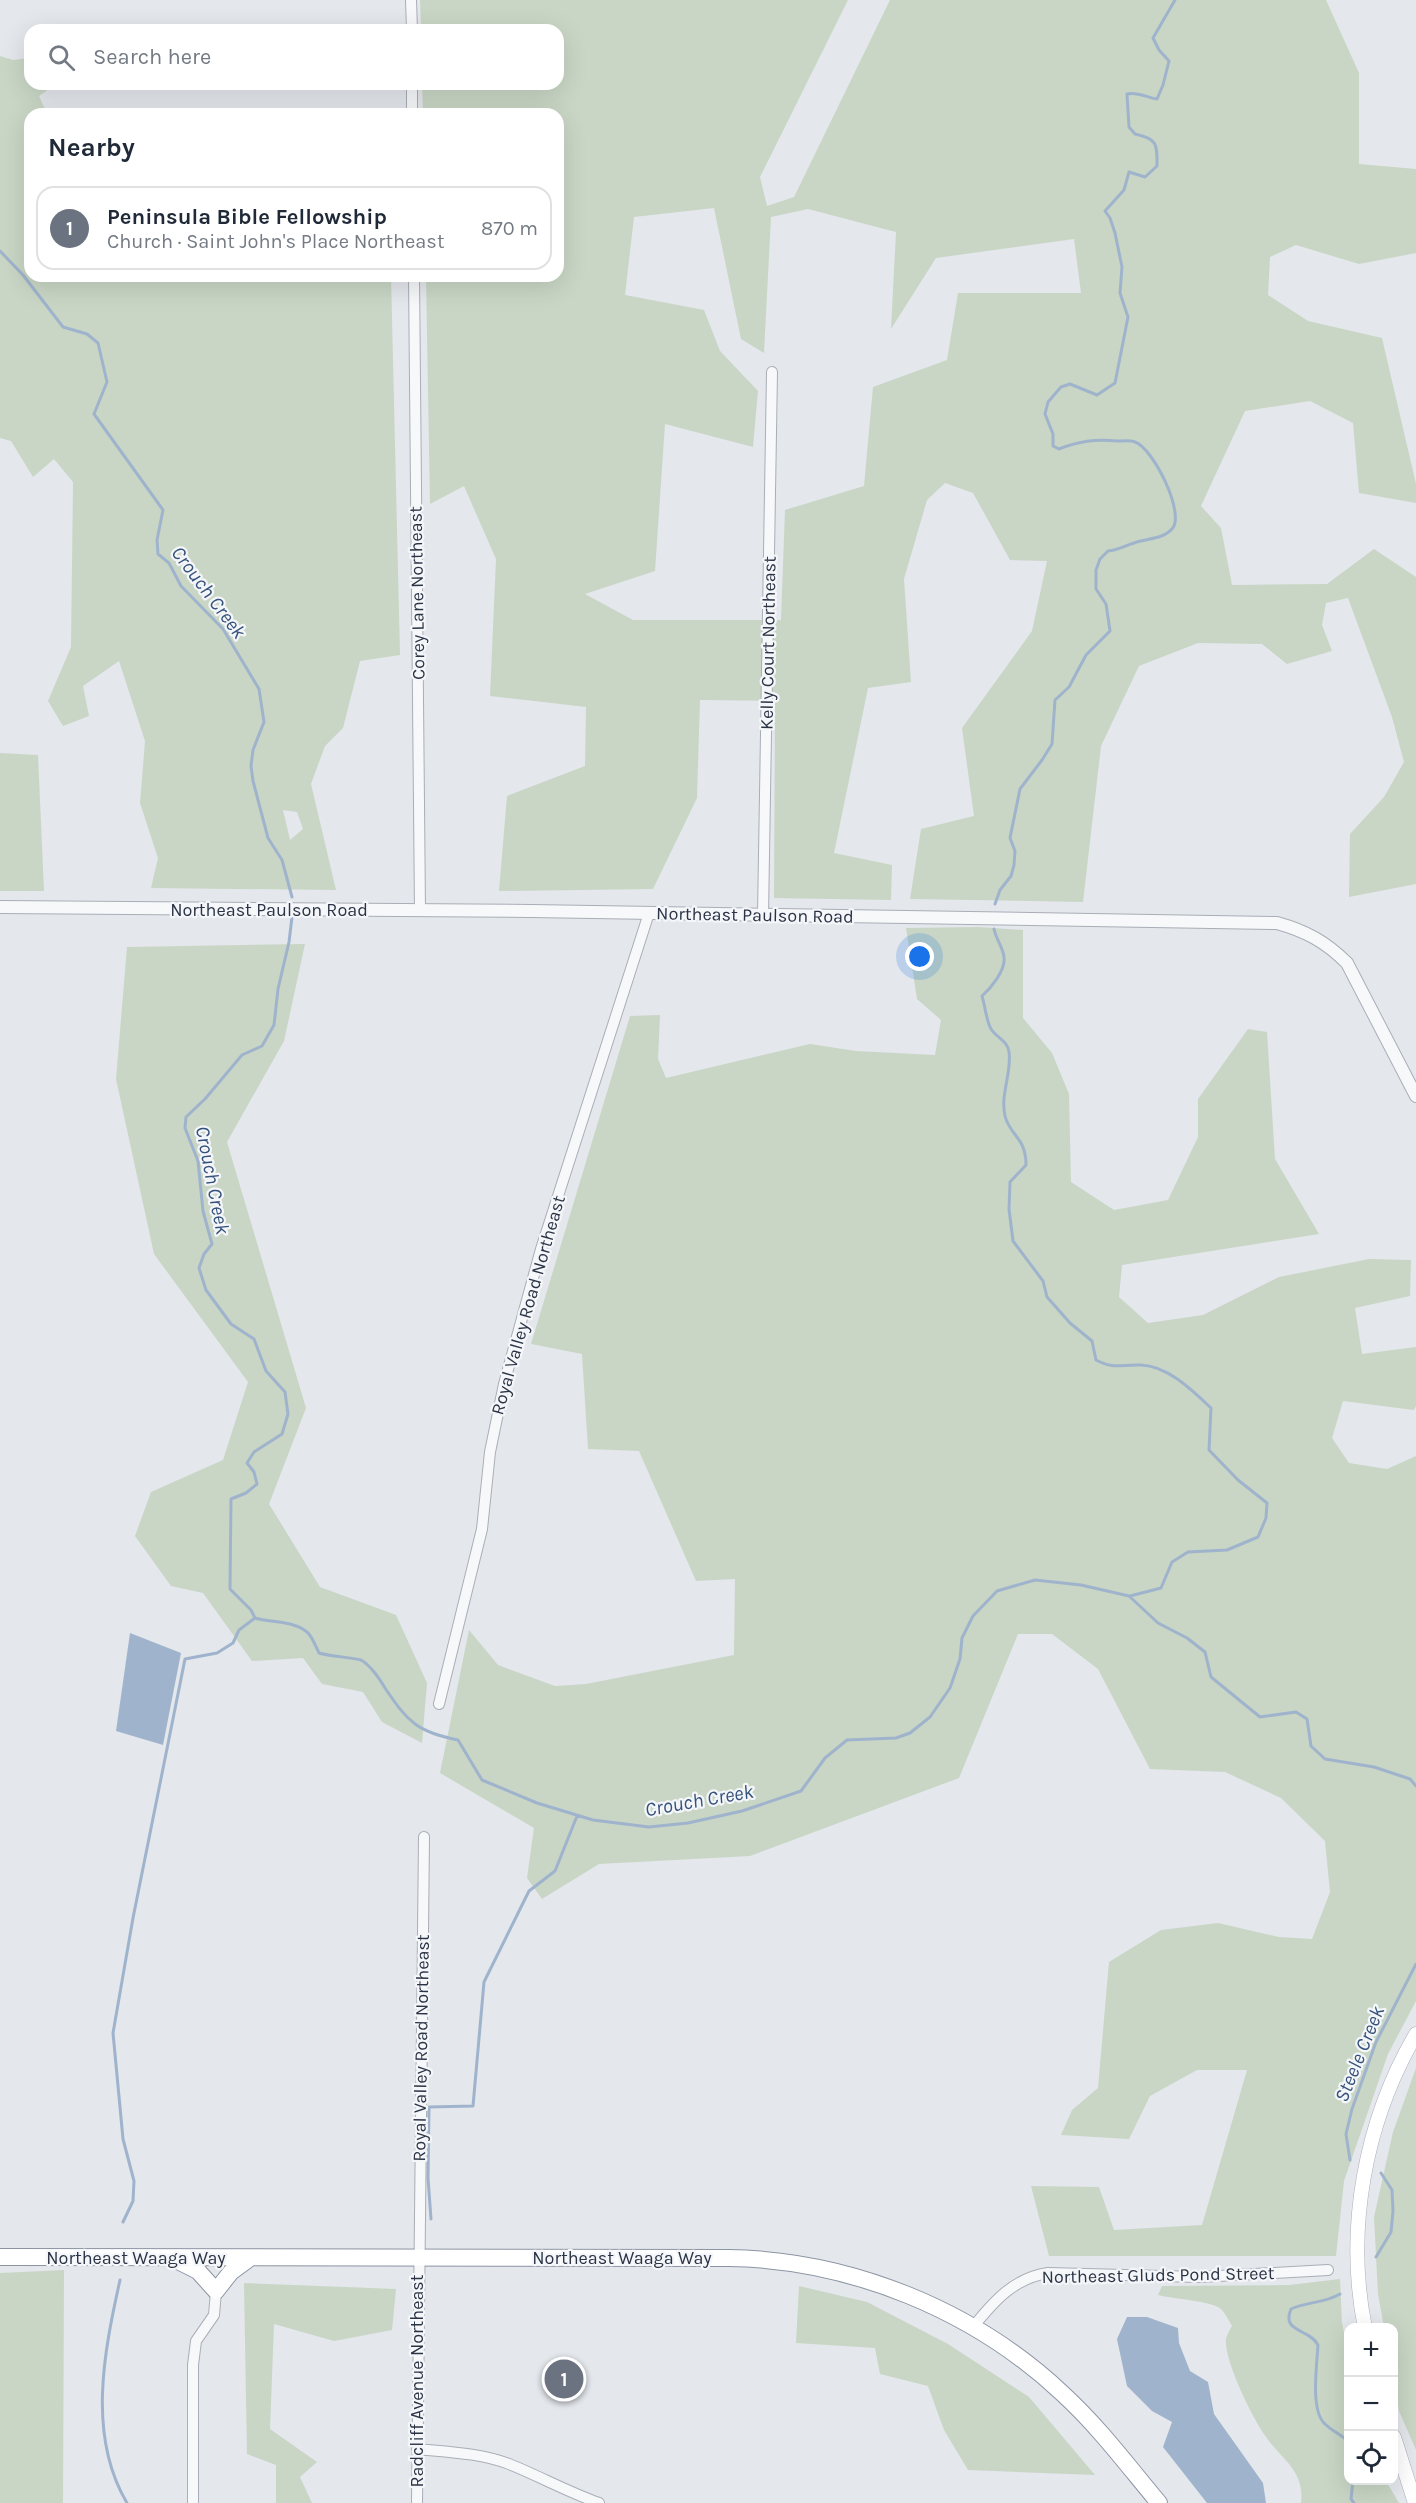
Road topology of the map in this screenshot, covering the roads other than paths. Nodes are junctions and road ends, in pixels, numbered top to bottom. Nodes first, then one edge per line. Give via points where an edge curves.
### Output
1 (411, 0) edge
2 (412, 24) edge
3 (412, 90) edge
4 (412, 108) edge
5 (414, 282) edge
6 (772, 372) dead end
7 (0, 907) edge
8 (420, 911) junction
9 (649, 913) junction
10 (763, 915) junction
11 (1416, 1096) edge
12 (439, 1704) dead end
13 (424, 1838) dead end
14 (1416, 2034) edge
15 (0, 2257) edge
16 (169, 2258) junction
17 (250, 2258) junction
18 (418, 2258) junction
19 (1328, 2270) dead end
20 (216, 2290) junction
21 (1364, 2323) edge
22 (973, 2327) junction
23 (417, 2449) junction
24 (1398, 2450) edge
25 (570, 2498) edge
26 (193, 2503) edge
27 (417, 2503) edge
28 (599, 2503) edge
29 (1160, 2503) edge
30 (1415, 2503) edge

1 - 2 street
3 - 4 street
5 - 8 street, Corey Lane Northeast
6 - 10 street, Kelly Court Northeast
7 - 8 street, Northeast Paulson Road
8 - 9 street, Northeast Paulson Road
9 - 10 street, Northeast Paulson Road
9 - 12 street, Royal Valley Road Northeast via 541,1249 499,1403 488,1462 482,1529
10 - 11 street, Northeast Paulson Road via 1265,922 1288,926 1321,940 1347,963
13 - 18 street, Royal Valley Road Northeast
14 - 21 main road via 1387,2095 1364,2179 1356,2256
15 - 16 highway, Northeast Waaga Way
16 - 17 highway, Northeast Waaga Way
16 - 20 highway via 198,2271
17 - 18 highway, Northeast Waaga Way
17 - 20 highway
18 - 22 highway, Northeast Waaga Way via 786,2261 839,2273 924,2301
18 - 23 street, Radcliff Avenue Northeast
19 - 22 street, Northeast Gluds Pond Street via 1200,2277 1048,2273 1011,2286
20 - 26 street via 214,2315 196,2341 193,2365
22 - 29 highway, Northeast Waaga Way via 1064,2394
23 - 25 street via 478,2455 508,2464
23 - 27 street, Radcliff Avenue Northeast
24 - 30 main road
25 - 28 street

